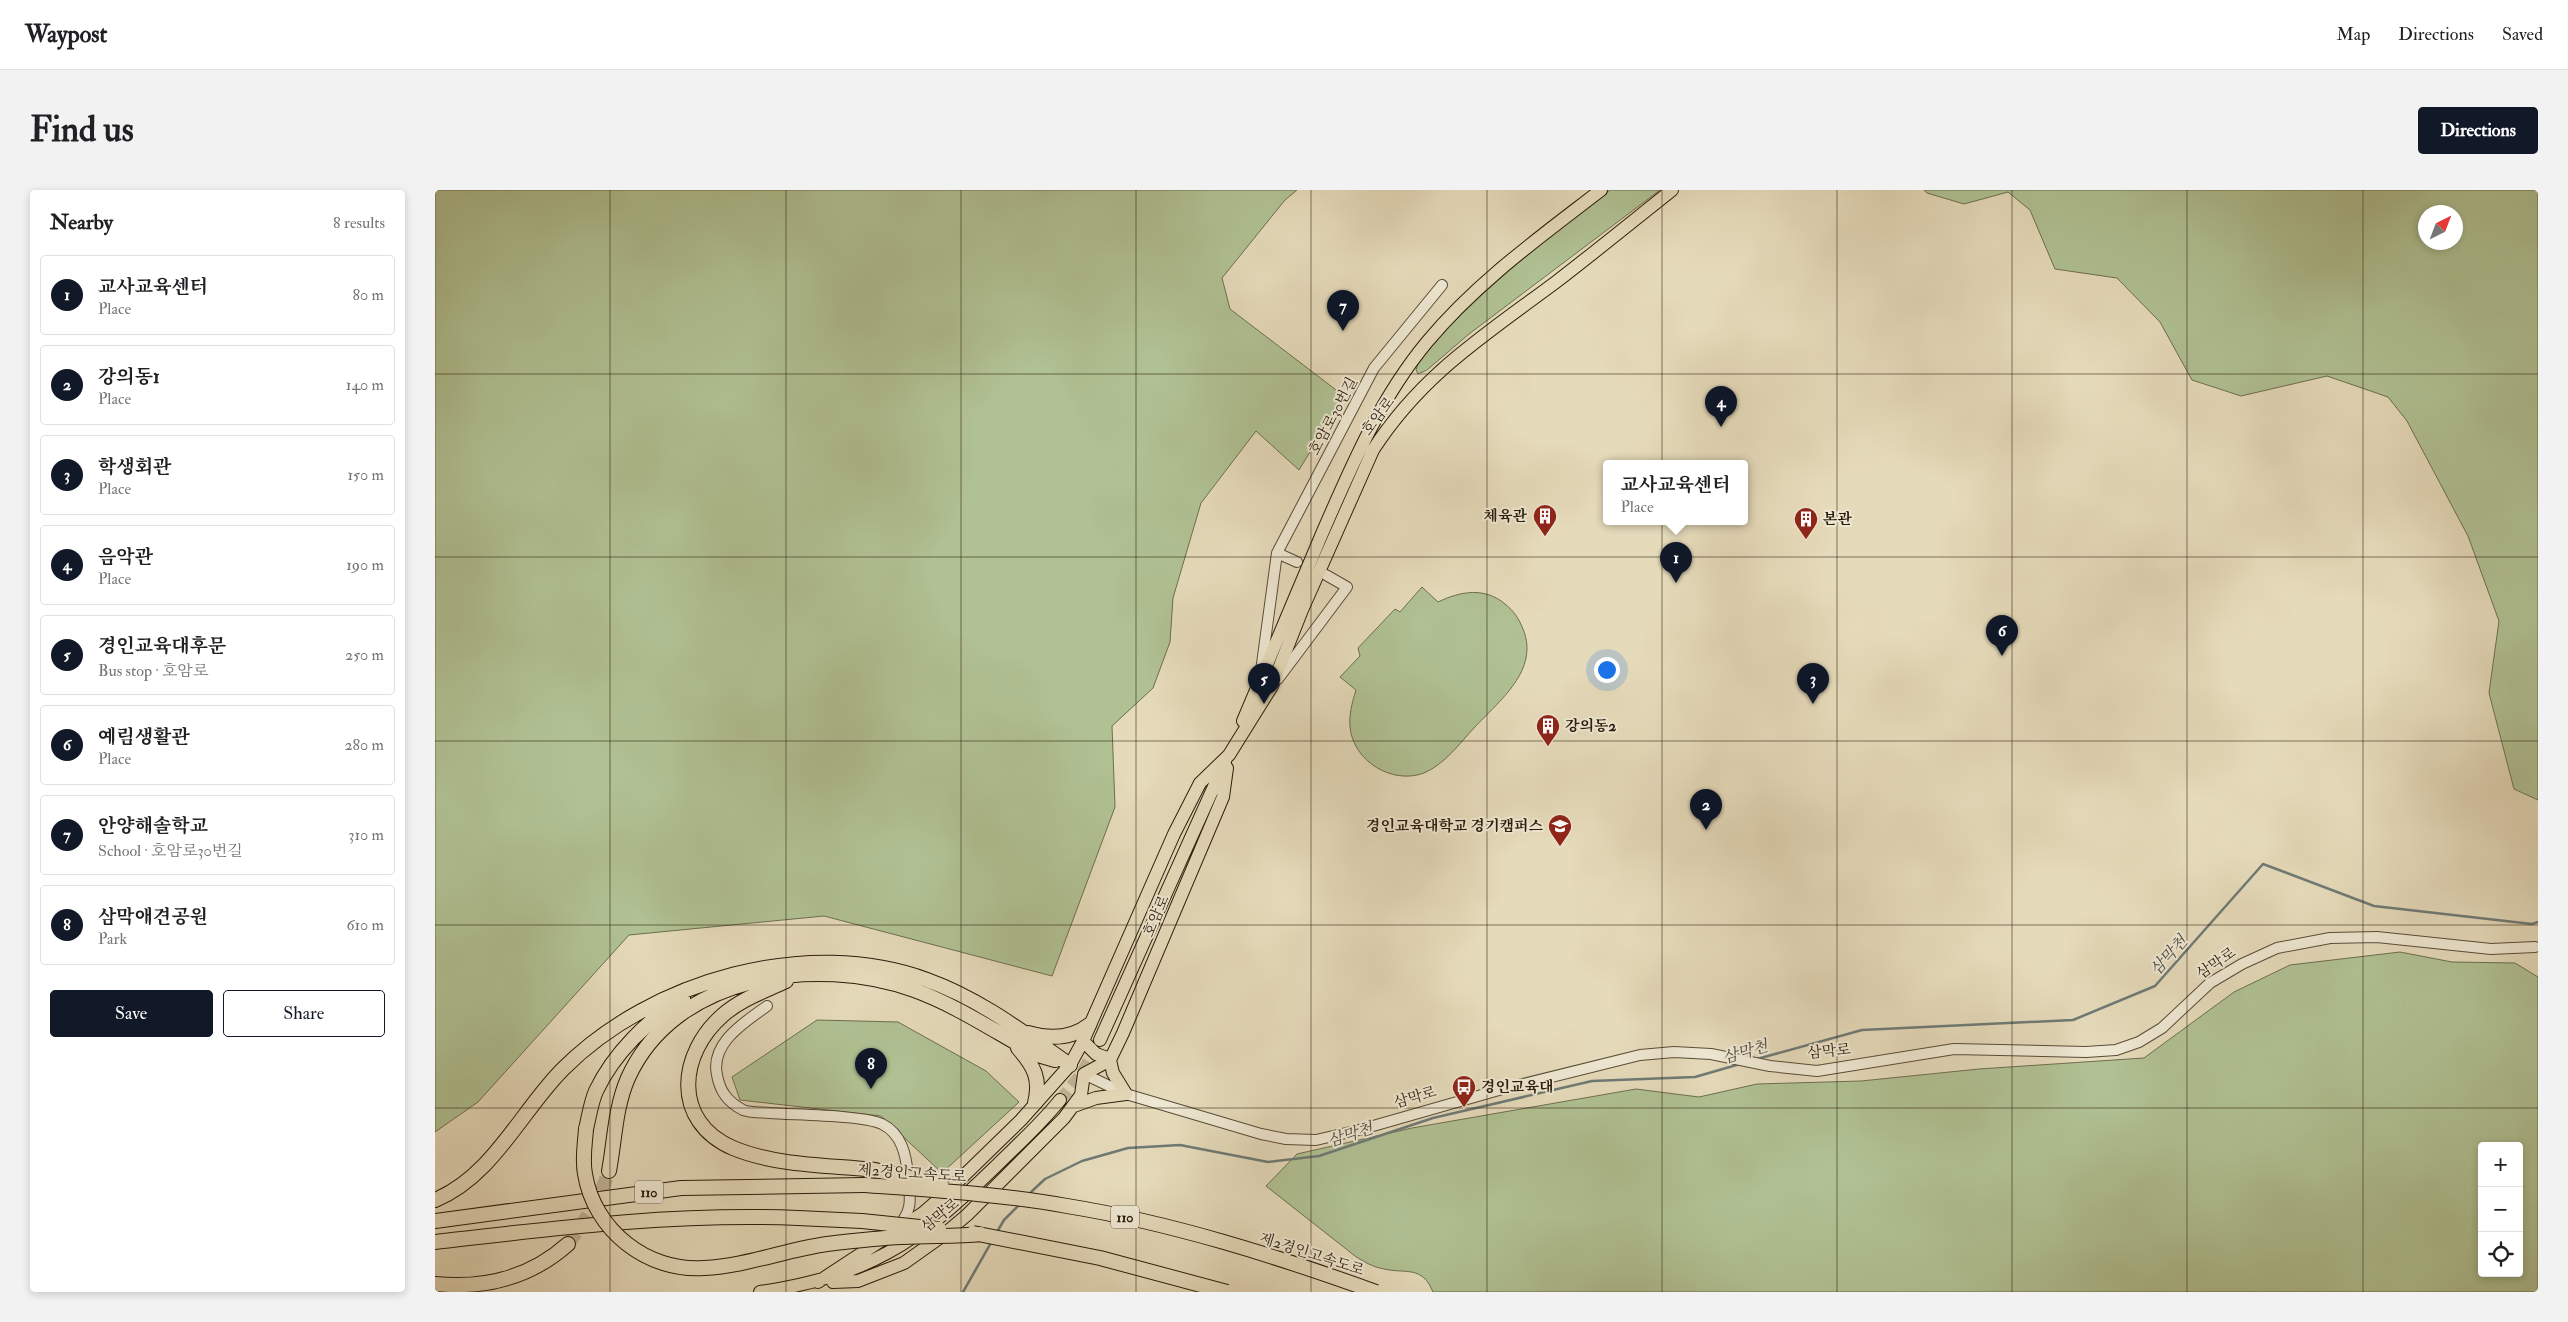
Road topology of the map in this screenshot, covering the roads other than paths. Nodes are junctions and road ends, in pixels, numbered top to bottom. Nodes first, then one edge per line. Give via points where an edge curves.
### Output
1 (1601, 190) edge
2 (1672, 190) edge
3 (1442, 285) dead end
4 (1277, 553) junction
5 (1297, 562) dead end
6 (1327, 575) dead end
7 (1259, 682) junction
8 (1273, 686) junction
9 (1229, 755) junction
10 (2535, 947) dead end
11 (797, 976) junction
12 (722, 979) junction
13 (767, 1006) dead end
14 (1089, 1026) junction
15 (1013, 1033) junction
16 (1100, 1040) tunnel mouth
17 (1083, 1041) junction
18 (1110, 1059) junction
19 (1069, 1065) junction
20 (1084, 1074) junction
21 (1049, 1088) junction
22 (1126, 1094) junction
23 (1060, 1100) tunnel mouth
24 (1035, 1103) junction
25 (1074, 1106) junction
26 (1064, 1118) junction
27 (609, 1171) tunnel mouth
28 (1003, 1196) junction
29 (435, 1200) edge
30 (435, 1221) edge
31 (892, 1234) junction
32 (981, 1234) junction
33 (435, 1242) edge
34 (568, 1244) tunnel mouth
35 (818, 1282) junction
36 (435, 1284) edge
37 (774, 1291) edge
38 (760, 1292) edge
39 (1227, 1292) edge
40 (1376, 1292) edge

1 - 7 main road, 호암로 via 1495,273 1458,308 1427,342 1396,384 1362,442
2 - 8 main road, 호암로 via 1444,366 1387,428 1369,459 1302,610
3 - 4 street, 호암로30번길 via 1374,368
4 - 5 street
4 - 7 street, 호암로30번길
6 - 8 street via 1347,587
7 - 9 main road, 호암로
8 - 9 main road, 호암로
9 - 14 main road, 호암로 via 1200,783
9 - 16 main road, 호암로
9 - 18 main road, 호암로 via 1220,805
10 - 22 street, 삼막로 via 2491,949 2377,937 2330,938 2277,948 2242,964 2210,984 2162,1028 2117,1050 1954,1049 1817,1071 1769,1066 1735,1057 1674,1052 1640,1055 1316,1140 1286,1140 1261,1134
11 - 15 highway via 845,976 897,985
11 - 27 highway via 765,979 708,996 664,1028 640,1057 623,1092
11 - 28 highway, bridge via 735,1006 703,1037 693,1055 688,1074 693,1109 703,1125 721,1141 755,1156 875,1170
12 - 15 highway via 790,965 857,964 905,973 948,988
12 - 29 highway via 683,990 631,1016 596,1040 549,1084 484,1165 453,1191
12 - 32 highway, bridge via 680,1000 651,1022 628,1045 595,1092 583,1157 588,1188 610,1229 631,1248 686,1268 715,1268 827,1244
13 - 31 street via 735,1030 722,1046 716,1061 720,1088 727,1099 744,1111 858,1119 882,1124 902,1143 911,1197 910,1210
14 - 15 highway via 1076,1034 1052,1037
14 - 17 main road, 호암로
15 - 19 highway via 1038,1055
15 - 24 highway via 1036,1074 1038,1091
17 - 18 main road via 1096,1054
17 - 19 main road, 호암로
18 - 20 main road
18 - 22 main road via 1113,1073
19 - 20 main road, 삼막로
19 - 21 main road, 삼막로
20 - 22 street, 삼막로
20 - 25 main road, 삼막로 via 1081,1095
21 - 24 main road, 삼막로
21 - 26 main road via 1061,1095 1065,1102
22 - 25 main road via 1087,1100
23 - 35 main road, 삼막로 via 933,1224 895,1250 855,1270
24 - 31 main road, 삼막로 via 945,1194
25 - 26 main road, 삼막로
26 - 35 main road, 삼막로 via 967,1215 904,1263 858,1281
28 - 30 highway, 제2경인고속도로 / 110, bridge via 864,1185 681,1188
28 - 40 highway, 제2경인고속도로 / 110, bridge via 1086,1209 1190,1233
31 - 35 main road, 삼막로
32 - 33 highway, 110, bridge via 862,1221 798,1218 640,1220 542,1228
32 - 39 highway, 110, bridge via 1100,1258
34 - 36 highway via 541,1265 509,1279 469,1285
35 - 37 main road, 삼막로
37 - 38 main road, 삼막로

